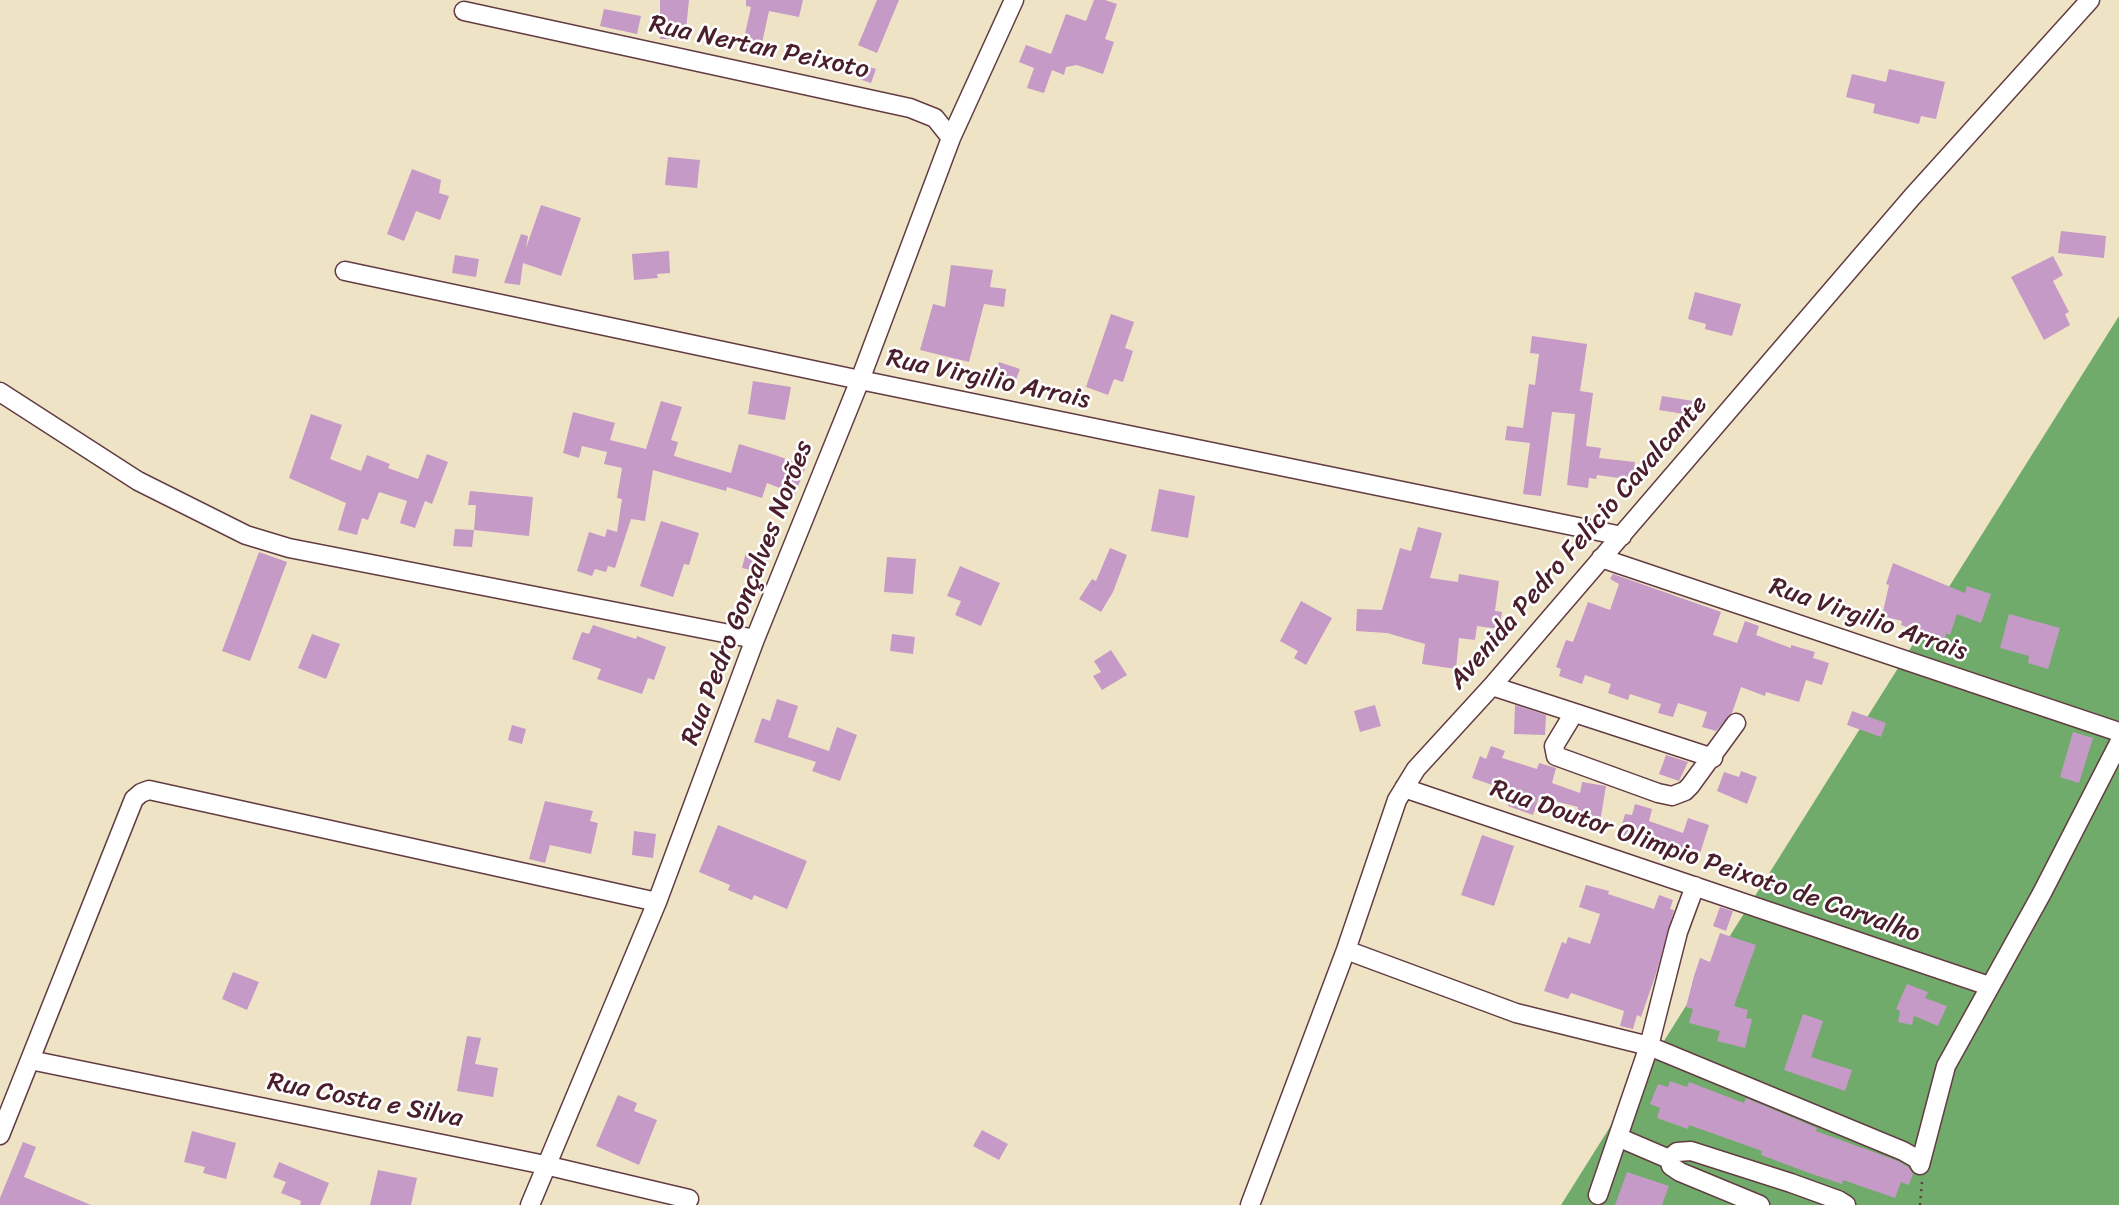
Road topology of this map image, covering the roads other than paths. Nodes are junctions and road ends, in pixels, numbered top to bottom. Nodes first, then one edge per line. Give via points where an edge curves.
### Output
1 (1013, 0) edge
2 (2090, 0) edge
3 (464, 10) dead end
4 (951, 138) junction
5 (345, 271) dead end
6 (860, 380) junction
7 (0, 392) edge
8 (1622, 536) junction
9 (1601, 558) junction
10 (755, 639) junction
11 (1492, 686) junction
12 (1574, 713) junction
13 (1736, 723) dead end
14 (2119, 732) edge
15 (2119, 743) edge
16 (1713, 758) junction
17 (1404, 788) junction
18 (1695, 886) junction
19 (657, 902) junction
20 (1346, 950) junction
21 (1989, 986) junction
22 (1649, 1046) junction
23 (30, 1060) junction
24 (0, 1135) edge
25 (1620, 1138) junction
26 (1669, 1159) junction
27 (545, 1164) junction
28 (1598, 1195) dead end
29 (689, 1199) dead end
30 (530, 1205) edge
31 (1250, 1205) edge
32 (1760, 1205) edge
33 (1846, 1205) edge

1 - 4 street, Rua Pedro Gonçalves Norões
2 - 8 street, Avenida Pedro Felício Cavalcante via 1912,197
3 - 4 street, Rua Nertan Peixoto via 910,108 935,118
4 - 6 street, Rua Pedro Gonçalves Norões
5 - 6 street, Rua Virgilio Arrais
6 - 8 street, Rua Virgilio Arrais
6 - 10 street, Rua Pedro Gonçalves Norões
7 - 10 street via 138,481 246,535 289,548
8 - 9 street, Avenida Pedro Felício Cavalcante
9 - 11 street, Avenida Pedro Felício Cavalcante
9 - 14 street, Rua Virgilio Arrais
10 - 19 street, Rua Pedro Gonçalves Norões
11 - 12 street
11 - 17 street, Avenida Pedro Felício Cavalcante
12 - 16 street
12 - 16 street via 1554,746 1556,756 1658,793 1672,796 1685,791
13 - 16 street
15 - 21 street
17 - 18 street, Rua Doutor Olimpio Peixoto de Carvalho
17 - 20 street, Avenida Pedro Felício Cavalcante
18 - 21 street, Rua Doutor Olimpio Peixoto de Carvalho
18 - 22 street via 1678,932
19 - 23 street via 149,790 134,799
19 - 27 street, Rua Pedro Gonçalves Norões
20 - 22 street via 1516,1013
20 - 31 street, Avenida Pedro Felício Cavalcante
21 - 22 street via 1946,1066 1920,1165 1903,1151
22 - 25 street
23 - 24 street
23 - 27 street, Rua Costa e Silva
25 - 26 street
25 - 28 street
26 - 32 street via 1679,1172
26 - 33 street via 1680,1151 1697,1152
27 - 29 street, Rua Costa e Silva
27 - 30 street, Rua Pedro Gonçalves Norões

